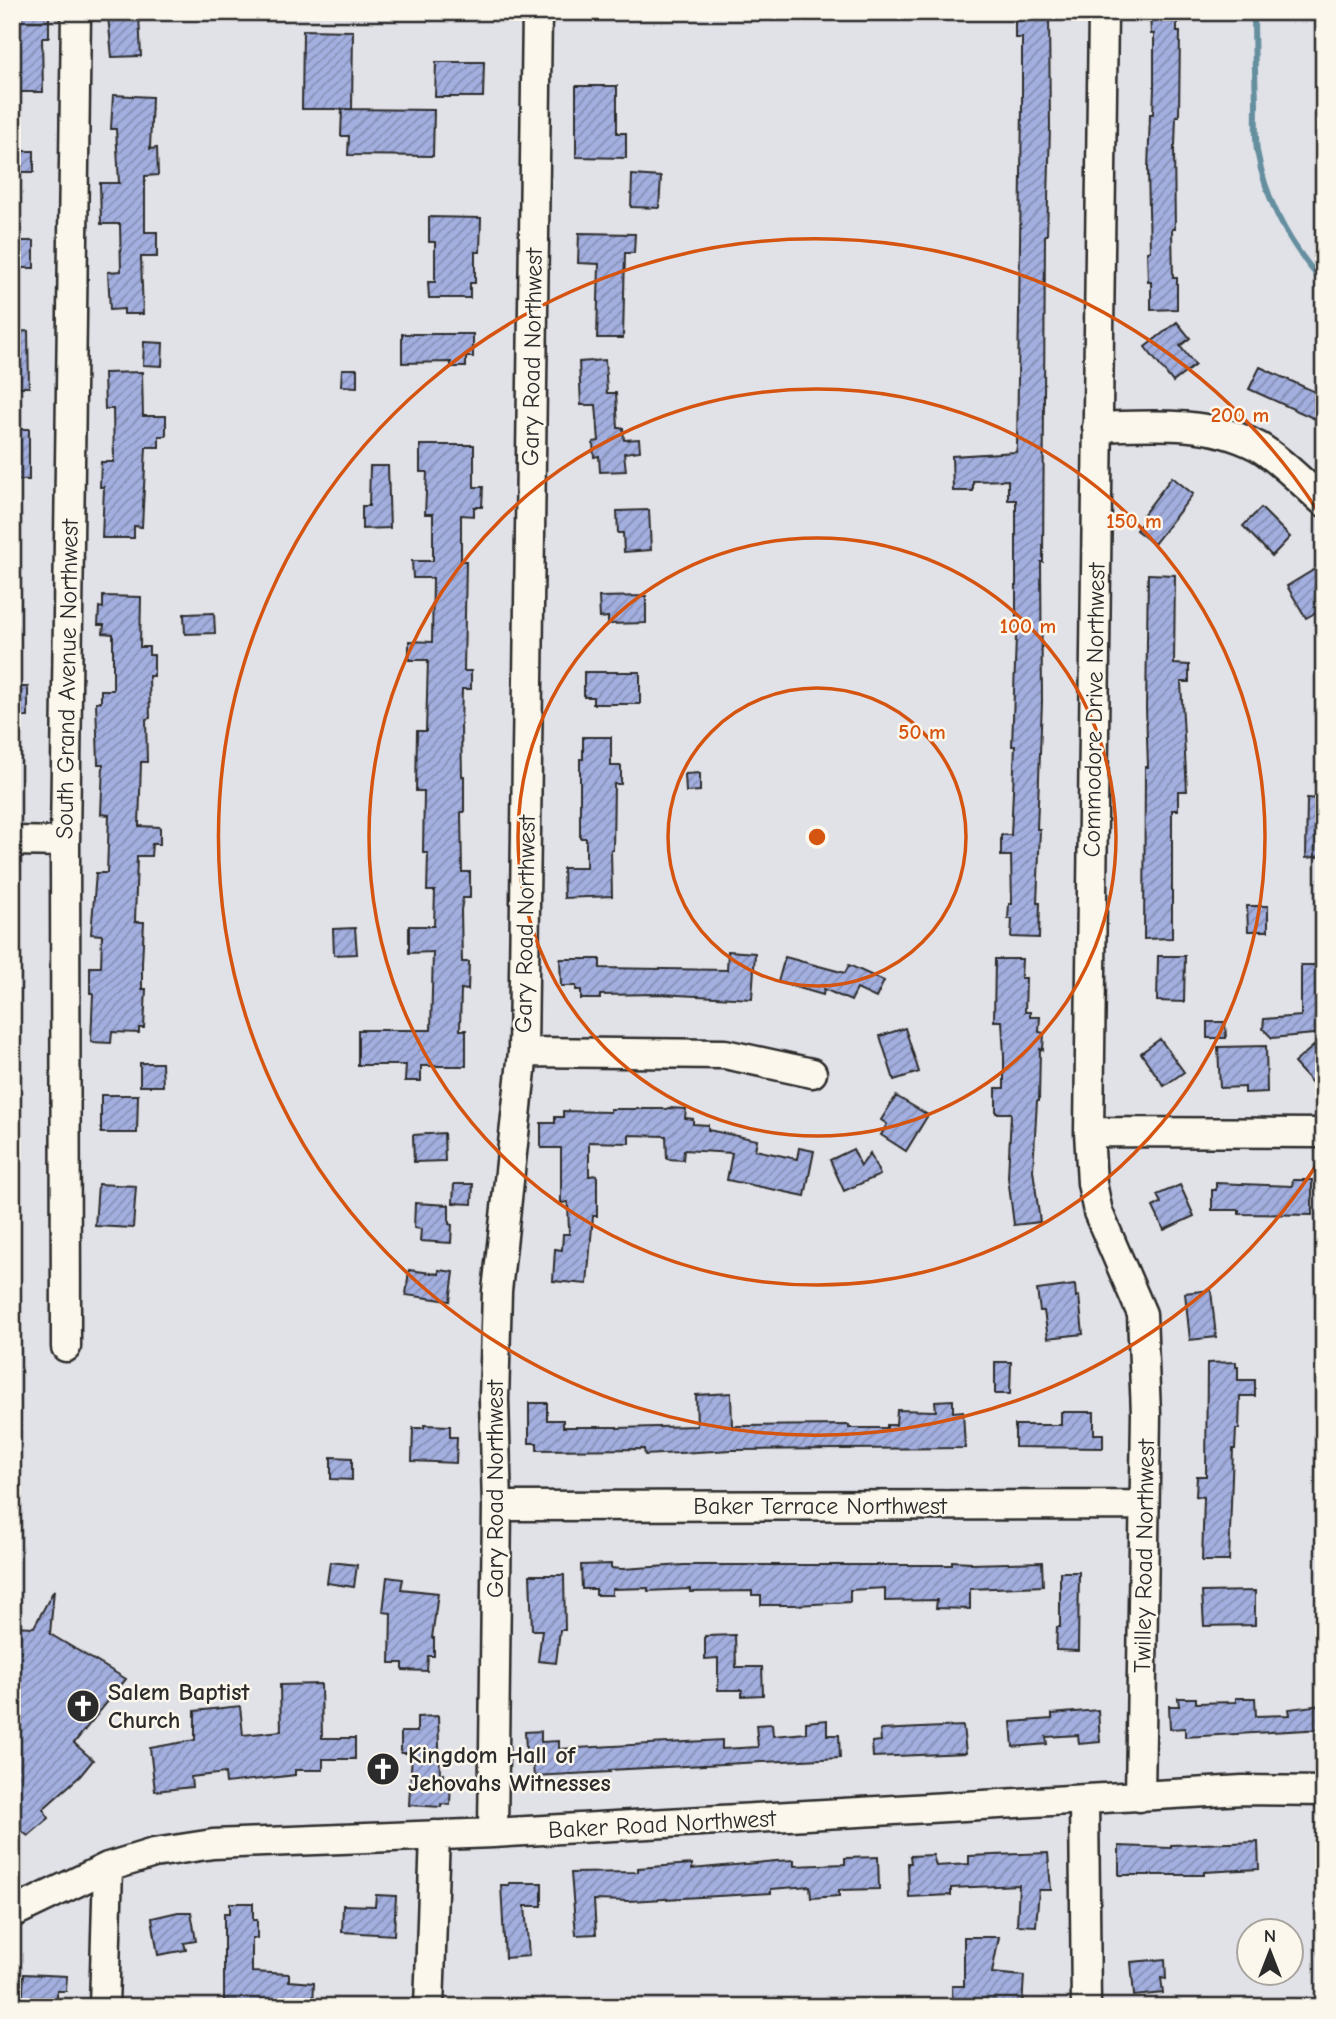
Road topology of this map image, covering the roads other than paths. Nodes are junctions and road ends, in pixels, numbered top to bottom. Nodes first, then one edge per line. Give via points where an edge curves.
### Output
1 (76, 12) edge
2 (537, 12) edge
3 (1103, 12) edge
4 (1097, 427) junction
5 (1324, 502) edge
6 (12, 841) edge
7 (65, 842) junction
8 (523, 1052) junction
9 (812, 1073) dead end
10 (1089, 1132) junction
11 (1324, 1133) edge
12 (1142, 1314) joint
13 (66, 1347) dead end
14 (1143, 1505) junction
15 (497, 1506) junction
16 (1324, 1791) edge
17 (1140, 1797) junction
18 (1084, 1800) junction
19 (493, 1833) junction
20 (435, 1835) junction
21 (108, 1867) junction
22 (12, 1913) edge
23 (104, 2007) edge
24 (429, 2007) edge
25 (1086, 2007) edge

1 - 7 street, South Grand Avenue Northwest
2 - 8 street, Gary Road Northwest
3 - 4 street, Commodore Drive Northwest
4 - 5 street via 1211,429 1259,446
4 - 10 street, Commodore Drive Northwest
6 - 7 street
7 - 13 street, South Grand Avenue Northwest
8 - 9 street via 725,1054
8 - 15 street, Gary Road Northwest via 497,1291
10 - 11 street
10 - 12 street, Commodore Drive Northwest via 1098,1212
12 - 14 street, Twilley Road Northwest
14 - 15 street, Baker Terrace Northwest
14 - 17 street, Twilley Road Northwest
15 - 19 street, Gary Road Northwest
16 - 17 street, Baker Road Northwest via 1243,1790
17 - 18 street, Baker Road Northwest
18 - 19 street, Baker Road Northwest
18 - 25 street
19 - 20 street, Baker Road Northwest
20 - 21 street, Baker Road Northwest via 213,1844 154,1853
20 - 24 street
21 - 22 street, Baker Road Northwest
21 - 23 street

